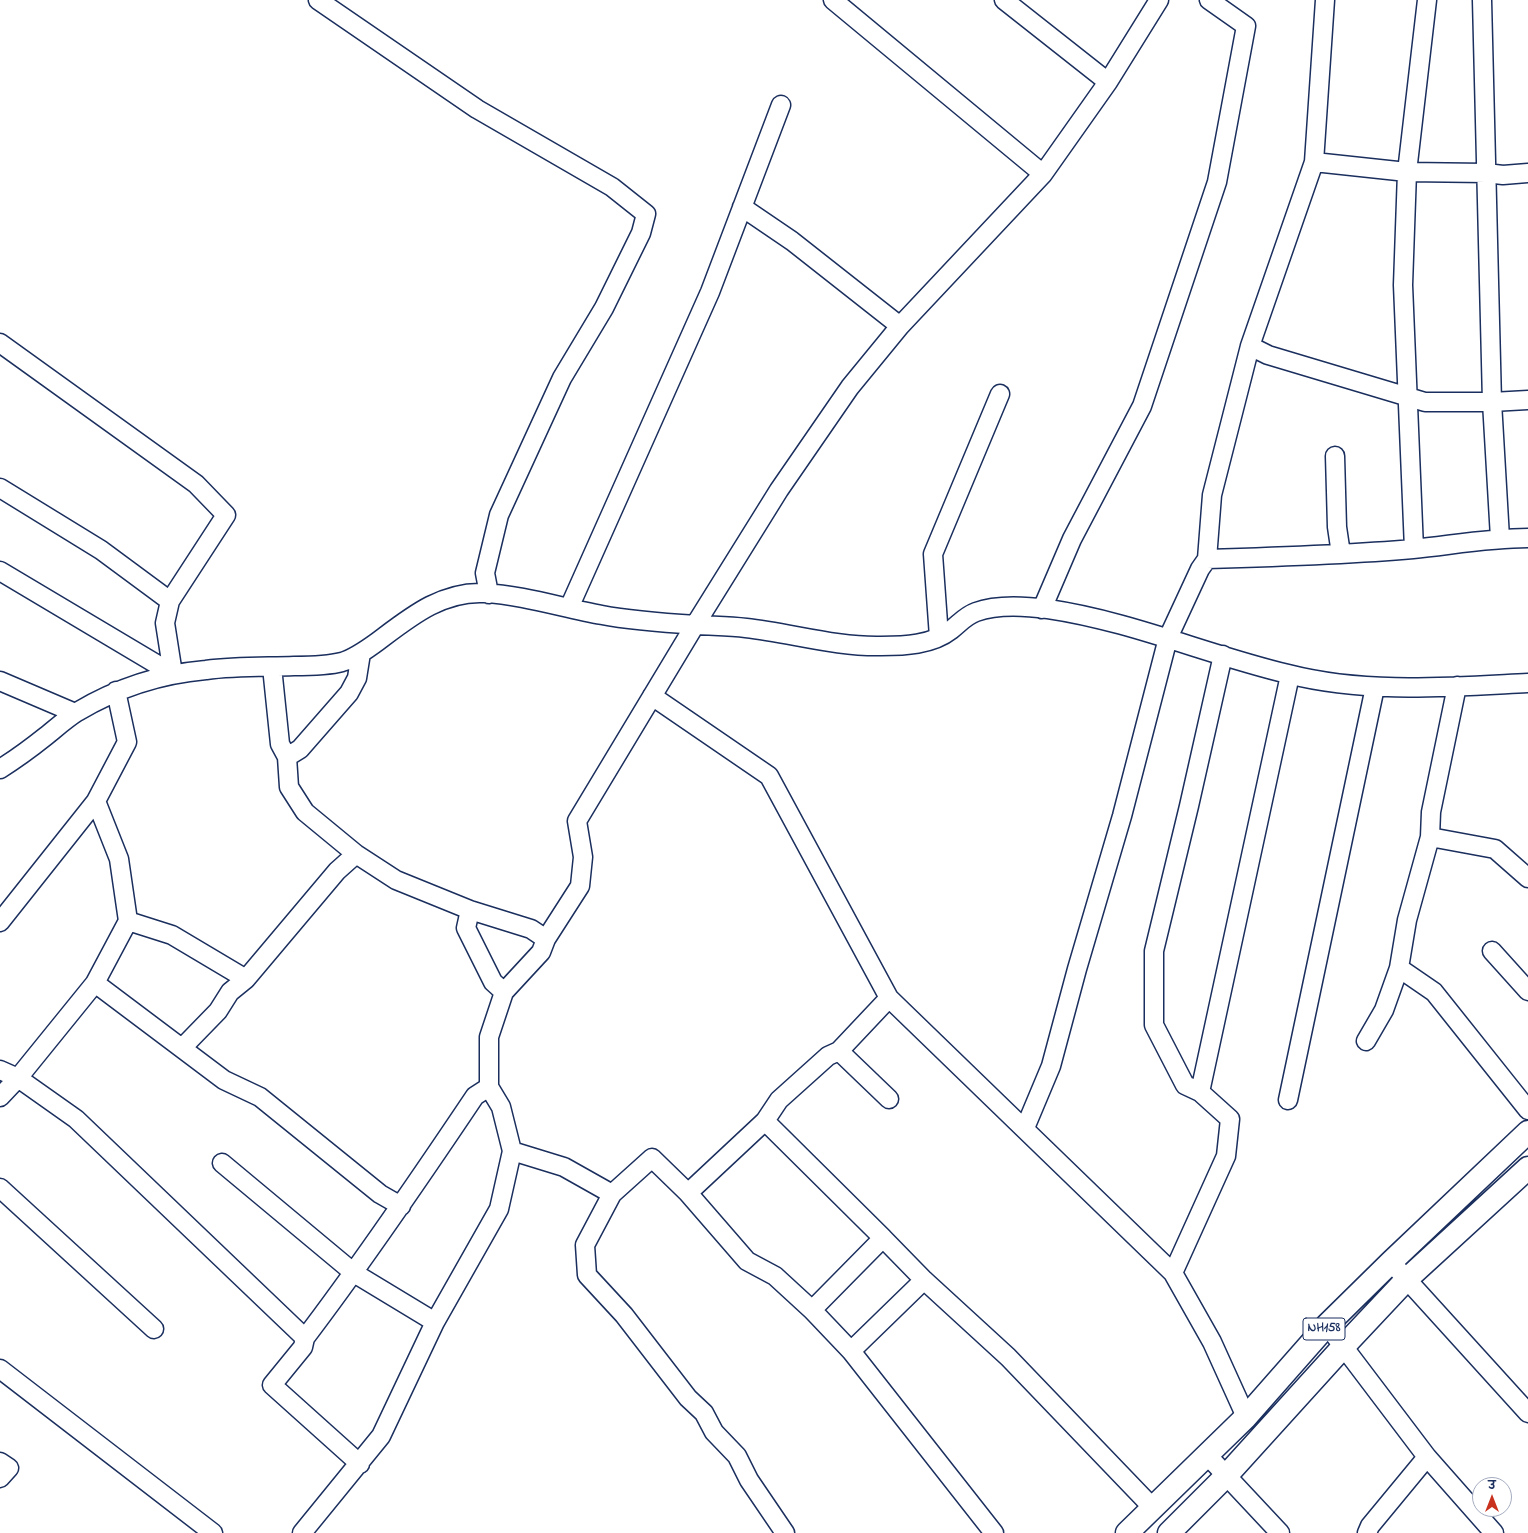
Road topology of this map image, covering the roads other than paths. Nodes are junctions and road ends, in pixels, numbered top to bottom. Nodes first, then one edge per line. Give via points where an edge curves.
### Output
1 (318, 0) edge
2 (833, 0) edge
3 (1004, 0) edge
4 (1158, 0) edge
5 (1208, 0) edge
6 (1324, 0) edge
7 (1427, 0) edge
8 (1482, 0) edge
9 (1108, 82) junction
10 (781, 105) dead end
11 (1314, 162) junction
12 (1407, 172) junction
13 (1486, 173) junction
14 (1528, 173) edge
15 (1043, 174) junction
16 (742, 207) junction
17 (900, 326) junction
18 (0, 343) edge
19 (1250, 346) junction
20 (1000, 394) dead end
21 (1407, 397) junction
22 (1528, 400) edge
23 (1492, 402) junction
24 (1335, 456) dead end
25 (0, 488) edge
26 (1500, 538) junction
27 (1528, 538) edge
28 (1414, 549) junction
29 (1341, 554) junction
30 (1207, 560) junction
31 (0, 571) edge
32 (489, 594) junction
33 (170, 601) junction
34 (569, 608) junction
35 (1042, 609) junction
36 (695, 625) junction
37 (939, 637) junction
38 (1168, 638) junction
39 (361, 654) junction
40 (1223, 655) junction
41 (272, 667) junction
42 (173, 674) junction
43 (1290, 675) junction
44 (0, 682) edge
45 (1528, 683) edge
46 (1457, 686) junction
47 (1375, 687) junction
48 (116, 691) junction
49 (652, 696) junction
50 (75, 714) junction
51 (286, 757) junction
52 (1, 767) edge
53 (96, 801) junction
54 (1430, 837) junction
55 (356, 854) junction
56 (1528, 878) edge
57 (470, 910) junction
58 (128, 921) junction
59 (0, 922) edge
60 (546, 939) junction
61 (1492, 951) dead end
62 (1399, 968) junction
63 (246, 979) junction
64 (95, 983) junction
65 (1528, 991) edge
66 (504, 992) junction
67 (890, 998) junction
68 (1366, 1041) dead end
69 (182, 1048) junction
70 (839, 1051) junction
71 (0, 1070) edge
72 (18, 1078) junction
73 (489, 1087) junction
74 (1200, 1092) junction
75 (0, 1098) edge
76 (890, 1099) dead end
77 (1288, 1100) dead end
78 (1528, 1110) edge
79 (765, 1122) junction
80 (1024, 1128) junction
81 (1528, 1132) edge
82 (512, 1151) junction
83 (222, 1163) dead end
84 (1528, 1168) edge
85 (0, 1188) edge
86 (688, 1193) junction
87 (612, 1194) junction
88 (401, 1206) junction
89 (883, 1238) junction
90 (1391, 1262) junction
91 (354, 1273) junction
92 (1173, 1273) junction
93 (1407, 1279) junction
94 (924, 1280) junction
95 (812, 1310) junction
96 (435, 1322) junction
97 (1327, 1325) junction
98 (154, 1328) dead end
99 (305, 1338) junction
100 (1344, 1347) junction
101 (851, 1351) junction
102 (0, 1368) edge
103 (1528, 1413) edge
104 (1246, 1417) junction
105 (1207, 1455) junction
106 (1427, 1457) junction
107 (0, 1462) edge
108 (360, 1464) junction
109 (1226, 1476) junction
110 (0, 1478) edge
111 (1153, 1508) junction
112 (214, 1533) edge
113 (302, 1533) edge
114 (785, 1533) edge
115 (994, 1533) edge
116 (1127, 1533) edge
117 (1169, 1533) edge
118 (1280, 1533) edge
119 (1367, 1533) edge
120 (1494, 1533) edge

1 - 32 street via 477,109 612,187 646,214 640,233 604,308 562,378 499,515 485,573
2 - 15 street
3 - 9 street
4 - 9 street
5 - 35 street via 1246,26 1216,182 1142,406 1072,539
6 - 11 street
7 - 12 street
8 - 13 street
9 - 15 street
10 - 16 street
11 - 12 street
11 - 19 street
12 - 13 street
12 - 21 street via 1403,285
13 - 14 street
13 - 23 street
15 - 17 street
16 - 17 street via 792,241
16 - 34 street via 710,292
17 - 36 street via 850,387 779,490
18 - 33 street via 196,484 226,515
19 - 21 street via 1268,355
19 - 30 street via 1212,495
20 - 37 street via 933,554
21 - 23 street via 1425,402
21 - 28 street
22 - 23 street
23 - 26 street
24 - 29 street via 1337,527
25 - 33 street via 101,550
26 - 27 street
26 - 28 street
28 - 29 street
29 - 30 street
30 - 38 street via 1200,569
31 - 42 street
32 - 34 street
32 - 39 street via 459,595 439,601 417,612
33 - 42 street via 165,623
34 - 36 street via 606,616
35 - 37 street via 990,608 964,617 949,632
35 - 38 street via 1073,614
36 - 37 street via 740,627 830,643 857,645 918,643
36 - 49 street
38 - 40 street
38 - 80 street via 1122,816 1077,969 1052,1066
39 - 41 street via 344,662 319,666
39 - 51 street via 357,678 349,693 300,749
40 - 43 street
40 - 74 street via 1154,951 1154,1025 1185,1085
41 - 42 street via 209,669
41 - 51 street via 280,744
42 - 48 street
43 - 47 street
43 - 74 street
44 - 50 street
45 - 46 street
46 - 47 street
46 - 54 street via 1431,812
47 - 77 street
48 - 50 street
48 - 53 street via 127,742
49 - 60 street via 577,822 583,857 580,886
49 - 67 street via 769,776
50 - 52 street
51 - 55 street via 289,787 305,812
53 - 58 street via 119,859
53 - 59 street
54 - 56 street via 1495,849
54 - 62 street via 1407,920
55 - 57 street via 396,880
55 - 63 street via 337,871
57 - 60 street via 531,929
57 - 66 street via 466,928 493,982
58 - 63 street via 172,934
58 - 64 street
60 - 66 street via 541,952
61 - 65 street
62 - 68 street via 1384,1010
62 - 78 street via 1434,992
63 - 69 street via 230,992 218,1011
64 - 69 street
64 - 72 street
66 - 73 street via 489,1037
67 - 70 street
67 - 80 street
69 - 88 street via 224,1080 260,1097 380,1194
70 - 76 street
70 - 79 street via 828,1056 779,1100
71 - 72 street
72 - 75 street
72 - 99 street via 76,1119
73 - 82 street via 502,1107
73 - 88 street via 474,1096
74 - 92 street via 1230,1119 1226,1156
79 - 86 street
79 - 89 street
80 - 92 street
81 - 90 highway, NH158
82 - 87 street via 564,1167
82 - 96 street via 499,1209
83 - 91 street
84 - 93 highway
85 - 98 street
86 - 87 street via 652,1158
86 - 95 street via 747,1261 775,1276
87 - 114 street via 585,1245 587,1275 624,1315 688,1398 704,1413 714,1432 736,1456
88 - 91 street
89 - 94 street
89 - 95 street
90 - 93 street
90 - 97 highway, NH158
91 - 96 street
91 - 99 street
92 - 104 street via 1212,1342
93 - 100 highway
93 - 103 street
94 - 101 street
94 - 111 street via 1008,1357
95 - 101 street
96 - 108 street via 381,1436
97 - 100 street
97 - 104 highway, NH158
99 - 108 street via 303,1347 272,1385
100 - 106 street
100 - 109 highway
101 - 115 street
102 - 112 street
104 - 105 highway, NH158
105 - 109 street
105 - 111 highway, NH158
106 - 119 street
106 - 120 street
107 - 110 street via 9,1468
108 - 113 street
109 - 117 highway
109 - 118 street
111 - 116 highway, NH158

